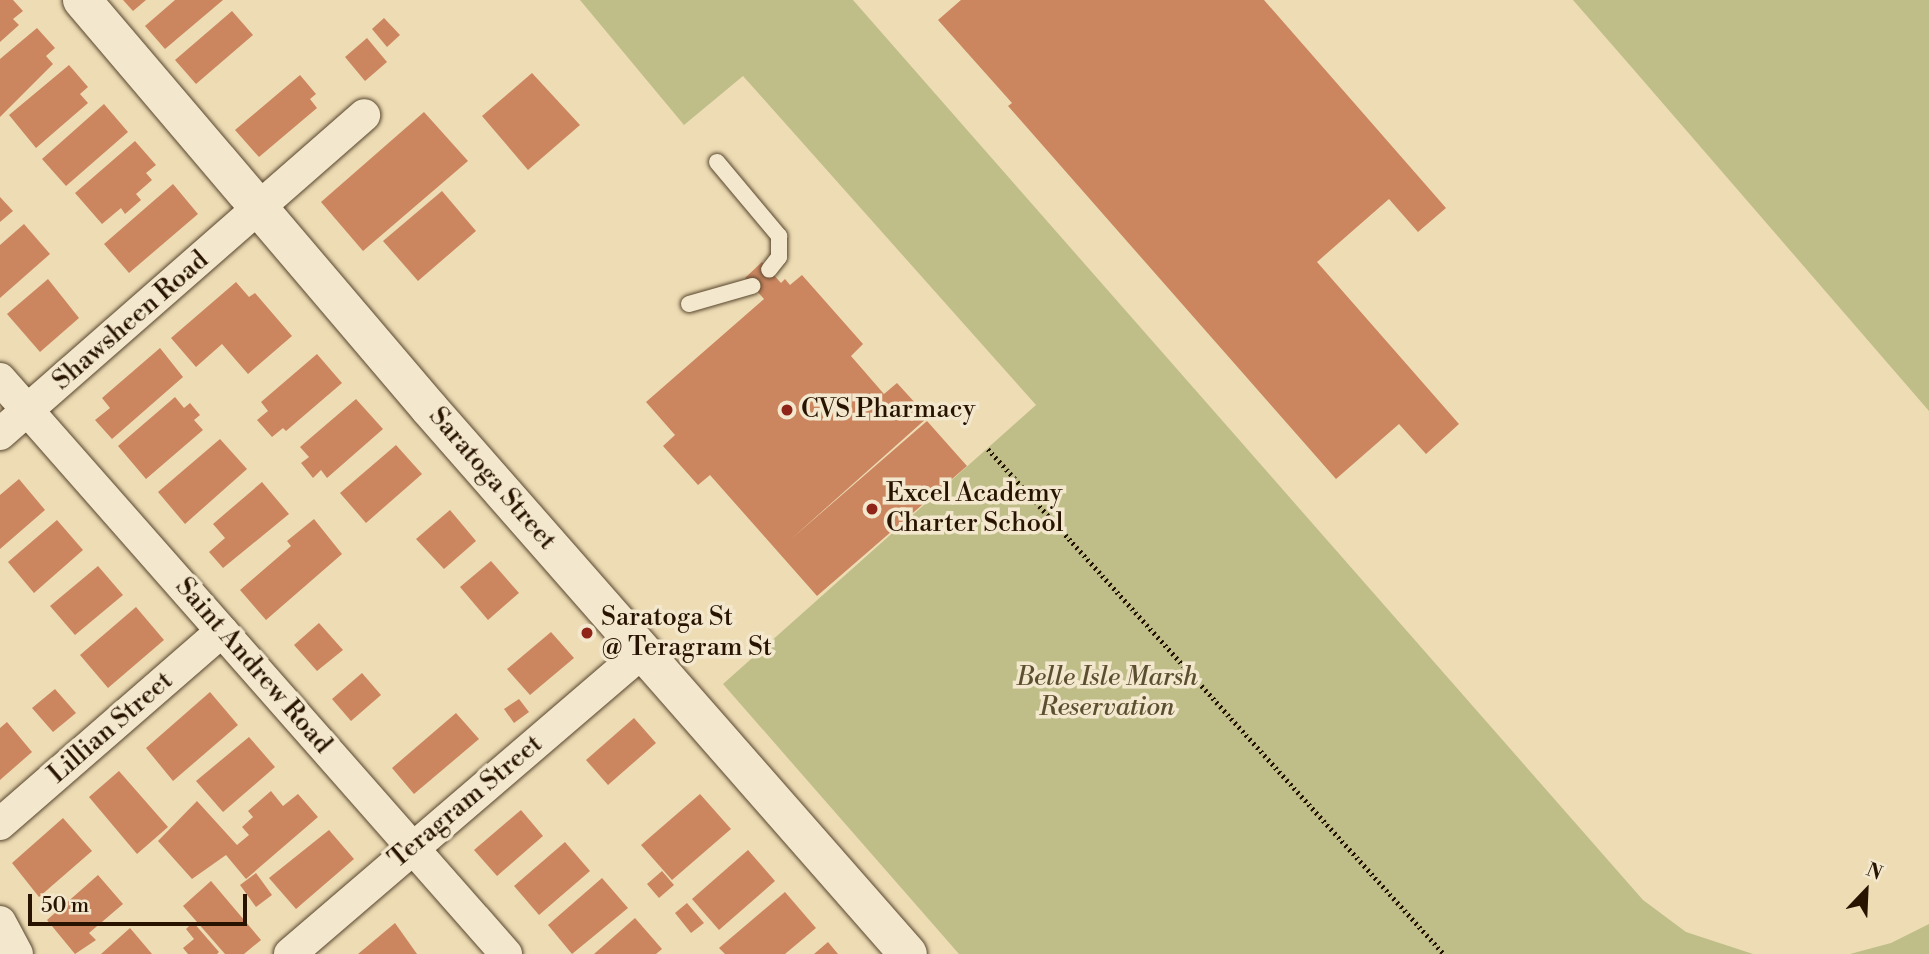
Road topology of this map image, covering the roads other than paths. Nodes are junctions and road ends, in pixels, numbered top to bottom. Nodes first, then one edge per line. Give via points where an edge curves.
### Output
1 (82, 0) edge
2 (364, 115) dead end
3 (717, 162) dead end
4 (261, 208) junction
5 (769, 270) dead end
6 (752, 286) dead end
7 (689, 304) dead end
8 (0, 379) edge
9 (28, 410) junction
10 (0, 434) edge
11 (222, 631) junction
12 (644, 652) junction
13 (0, 824) edge
14 (412, 847) junction
15 (0, 922) edge
16 (17, 954) edge
17 (290, 954) edge
18 (506, 954) edge
19 (908, 954) edge

1 - 4 main road, Saratoga Street
2 - 4 street, Shawsheen Road
3 - 5 lane via 779,236 779,257
4 - 9 street, Shawsheen Road
4 - 12 main road, Saratoga Street
6 - 7 lane
8 - 9 street, Saint Andrew Road
9 - 10 street, Shawsheen Road
9 - 11 street, Saint Andrew Road
11 - 13 street, Lillian Street
11 - 14 street, Saint Andrew Road
12 - 14 street, Teragram Street
12 - 19 main road, Saratoga Street
14 - 17 street, Teragram Street
14 - 18 street, Saint Andrew Road
15 - 16 street

